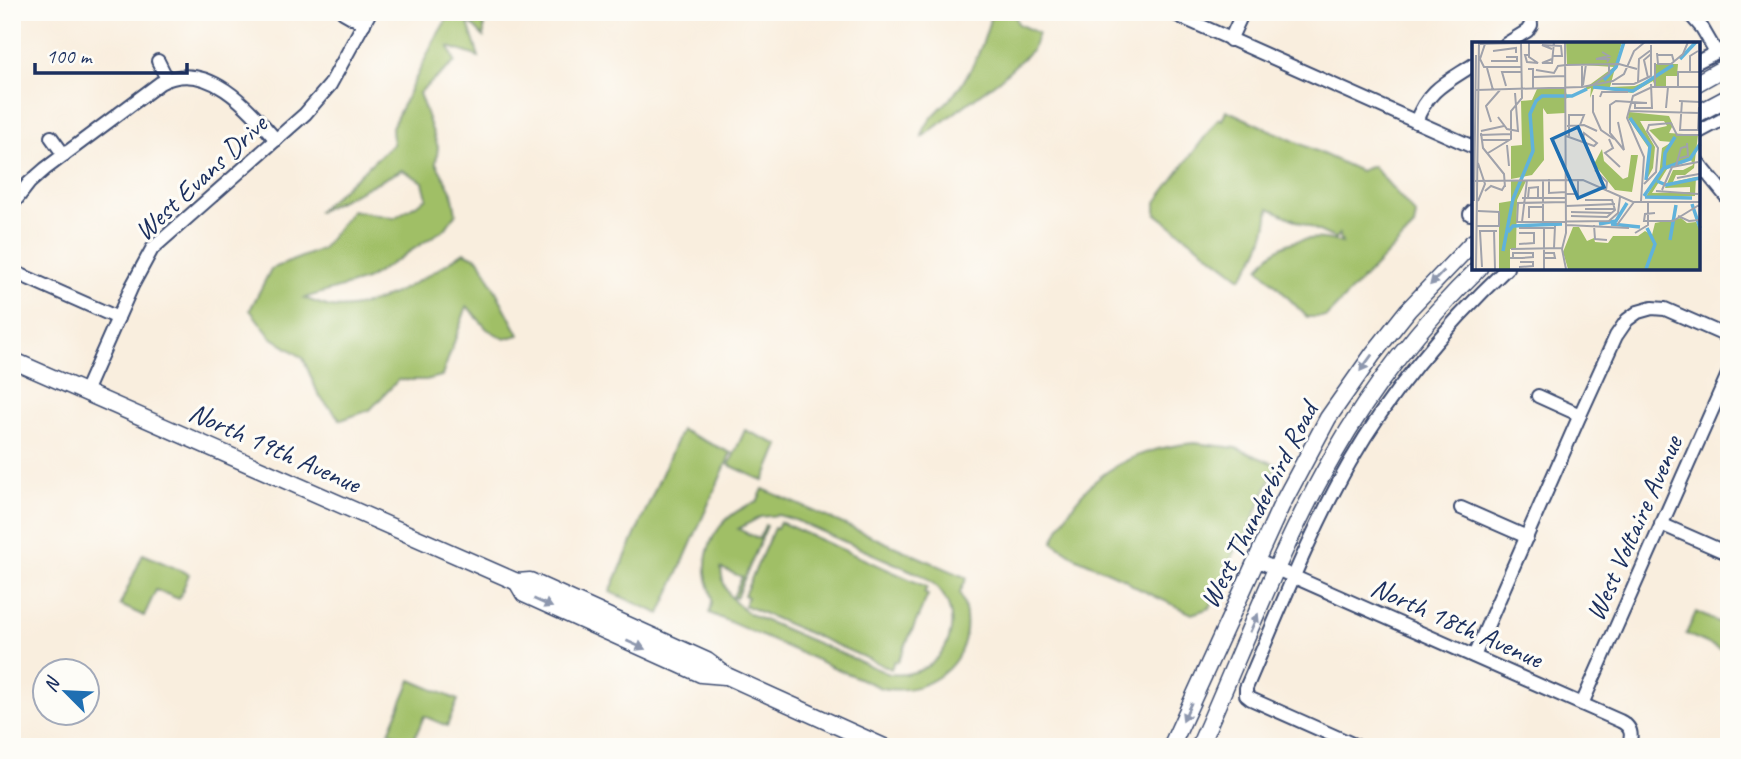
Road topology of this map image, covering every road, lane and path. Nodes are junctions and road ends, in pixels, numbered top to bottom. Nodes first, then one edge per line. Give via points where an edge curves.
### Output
1 (343, 12) edge
2 (1170, 12) edge
3 (1243, 12) edge
4 (1530, 12) edge
5 (1688, 12) edge
6 (367, 18) edge
7 (1230, 40) junction
8 (1509, 42) edge
9 (1729, 46) edge
10 (1716, 52) junction
11 (158, 61) dead end
12 (1699, 61) edge
13 (1729, 65) edge
14 (1472, 66) edge
15 (166, 79) junction
16 (1699, 82) edge
17 (1729, 97) edge
18 (1699, 113) edge
19 (1729, 116) edge
20 (1416, 122) junction
21 (1699, 132) edge
22 (51, 137) dead end
23 (276, 140) junction
24 (1472, 147) edge
25 (64, 155) junction
26 (1699, 164) edge
27 (1729, 200) edge
28 (12, 205) edge
29 (1472, 243) edge
30 (1477, 270) edge
31 (1505, 270) edge
32 (12, 271) edge
33 (118, 318) junction
34 (1729, 337) edge
35 (12, 360) edge
36 (1729, 372) edge
37 (85, 392) junction
38 (1538, 396) dead end
39 (1580, 415) junction
40 (1461, 508) dead end
41 (1661, 524) junction
42 (1527, 537) junction
43 (1729, 554) edge
44 (1256, 560) junction
45 (1278, 569) junction
46 (1294, 576) junction
47 (1474, 656) junction
48 (1204, 675) junction
49 (1227, 685) junction
50 (1582, 704) junction
51 (1630, 741) edge
52 (884, 747) edge
53 (1171, 747) edge
54 (1199, 747) edge
55 (1359, 747) edge

1 - 6 street
2 - 7 street
3 - 7 street
4 - 8 street via 1527,30
5 - 10 street
6 - 23 street, West Evans Drive via 330,85
7 - 20 street
9 - 10 street
10 - 12 street
11 - 15 street
13 - 16 main road
14 - 20 street via 1429,95
15 - 23 street via 192,76 208,80 234,96
15 - 25 street
17 - 18 main road
19 - 21 street
20 - 24 street
22 - 25 street
23 - 33 street, West Evans Drive via 152,248
25 - 28 street via 29,183
26 - 27 street
29 -> 44 main road, West Thunderbird Road via 1424,292 1328,418
30 - 45 main road, West Thunderbird Road via 1426,323 1372,395 1327,467
31 - 46 street via 1426,353 1386,406 1339,483
32 - 33 street
33 - 37 street, West Evans Drive
34 - 39 street via 1665,309 1638,312 1616,336
35 - 37 main road, North 19th Avenue
36 - 41 street, West Voltaire Avenue
37 - 52 main road, North 19th Avenue via 517,582 530,581 553,591
38 - 39 street
39 - 42 street
40 - 42 street
41 - 43 street
41 - 50 street, West Voltaire Avenue
42 - 47 street
44 - 45 street, North 18th Avenue
44 - 48 main road, West Thunderbird Road
45 - 46 street, North 18th Avenue
49 -> 45 main road, West Thunderbird Road
46 - 47 street, North 18th Avenue
46 - 55 street via 1246,695
47 - 50 street, North 18th Avenue
48 - 49 main road
48 -> 53 main road, West Thunderbird Road
49 - 54 main road, West Thunderbird Road
50 - 51 street, North 18th Avenue via 1625,723

